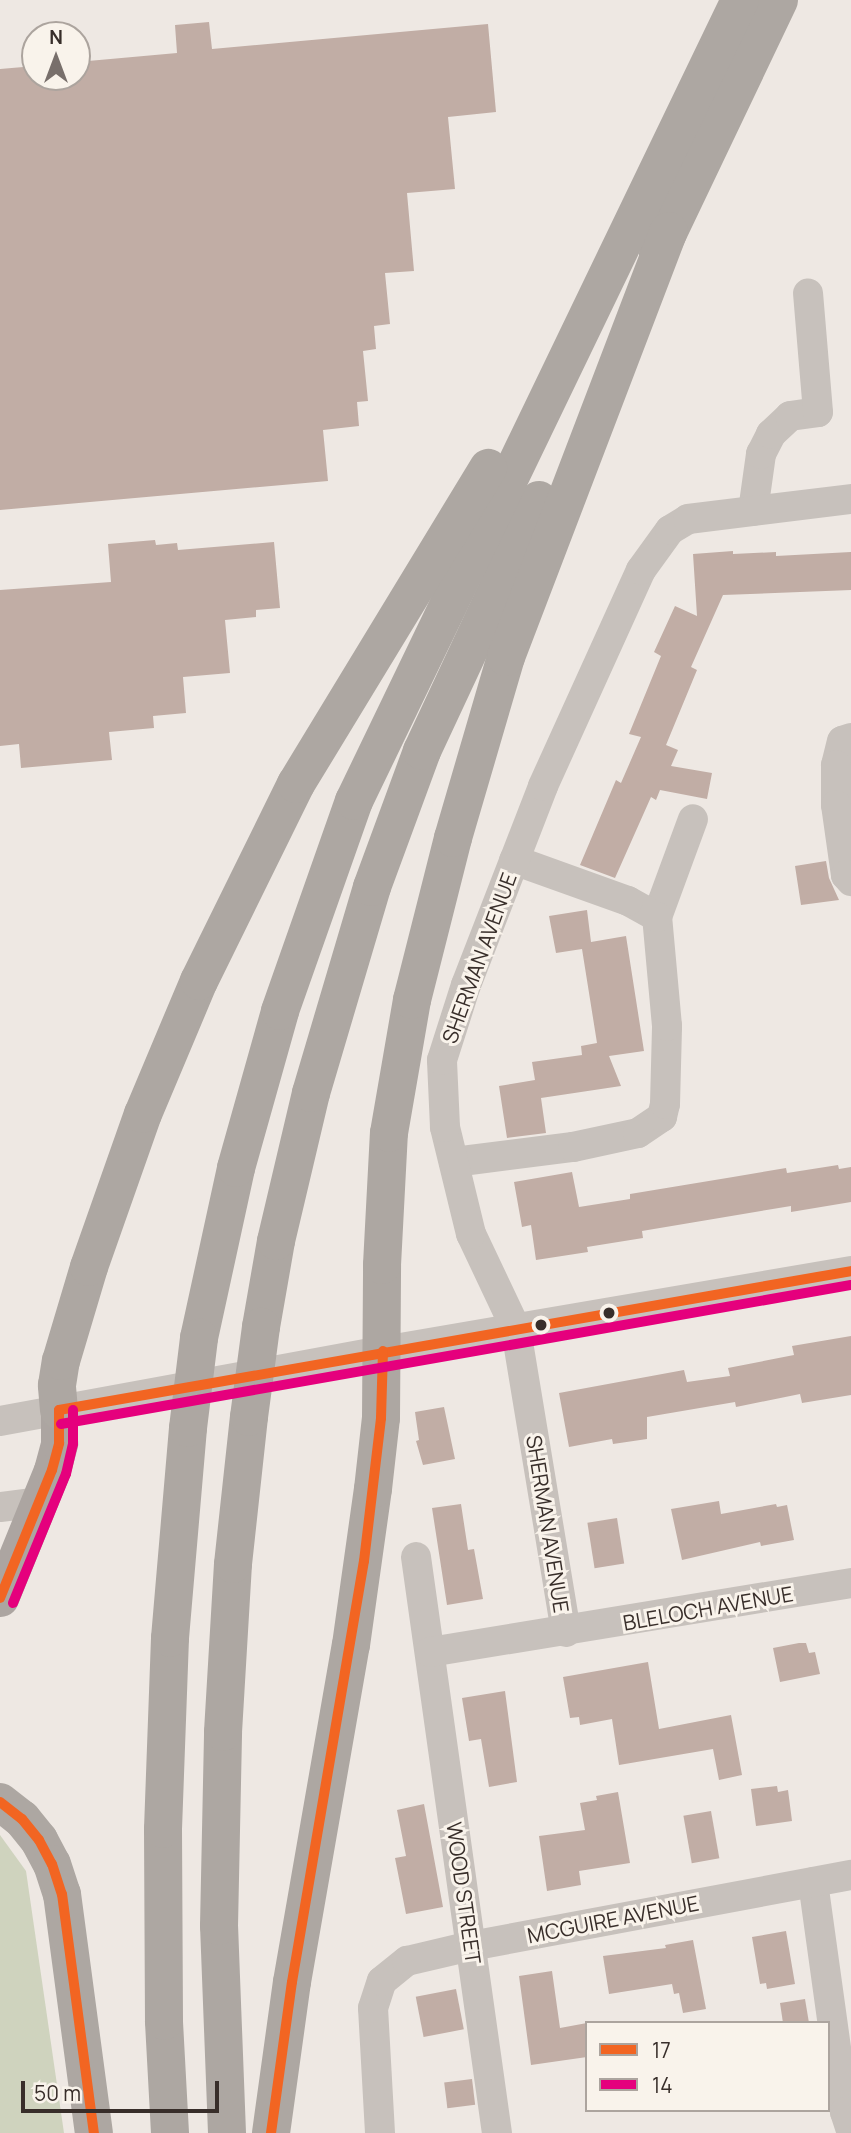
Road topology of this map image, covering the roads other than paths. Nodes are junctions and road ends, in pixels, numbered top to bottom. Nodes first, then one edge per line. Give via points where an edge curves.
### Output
1 (740, 0) edge
2 (779, 0) edge
3 (653, 223) junction
4 (808, 293) dead end
5 (851, 499) edge
6 (753, 511) junction
7 (851, 738) edge
8 (693, 819) dead end
9 (514, 860) junction
10 (851, 881) edge
11 (657, 917) junction
12 (454, 1162) junction
13 (851, 1271) edge
14 (516, 1329) junction
15 (383, 1351) junction
16 (59, 1410) junction
17 (0, 1421) edge
18 (40, 1502) junction
19 (0, 1507) edge
20 (416, 1557) dead end
21 (851, 1583) edge
22 (0, 1598) edge
23 (566, 1632) junction
24 (430, 1652) junction
25 (0, 1802) edge
26 (851, 1875) edge
27 (813, 1882) junction
28 (471, 1946) junction
29 (851, 2131) edge
30 (94, 2133) edge
31 (170, 2133) edge
32 (227, 2133) edge
33 (271, 2133) edge
34 (380, 2133) edge
35 (497, 2133) edge

1 - 3 highway
2 - 3 highway
3 - 15 highway via 506,657 412,1000 389,1133 382,1252
3 - 16 highway via 435,559 296,784 229,916 171,1043 98,1240 61,1361
3 - 31 highway, bridge via 354,801 302,941 233,1180 199,1338 170,1637 163,1829 163,2008
3 - 32 highway, bridge via 396,818 330,1022 282,1216 249,1417 233,1563 222,1744 219,1926
4 - 6 street via 818,412 790,416 771,434 761,454
5 - 6 street, SHERMAN AVENUE
6 - 9 street, SHERMAN AVENUE via 688,519 670,530 641,570
7 - 10 street via 842,741 836,765 836,805 846,874
8 - 11 street
9 - 11 street via 628,901
9 - 12 street, SHERMAN AVENUE via 442,1060 445,1127
11 - 12 street via 667,1026 662,1117 638,1133
12 - 14 street, SHERMAN AVENUE via 471,1234
13 - 14 street
14 - 15 street
14 - 23 street, SHERMAN AVENUE
15 - 16 street
15 - 33 highway via 381,1418 364,1561 292,1982
16 - 17 street
16 - 18 main road via 59,1443
18 - 19 street
18 - 22 main road
20 - 24 street, WOOD STREET
21 - 23 street, BLELOCH AVENUE
23 - 24 street
24 - 28 street, WOOD STREET
25 - 30 highway via 39,1840 62,1894
26 - 27 street, MCGUIRE AVENUE
27 - 28 street, MCGUIRE AVENUE
27 - 29 street
28 - 34 street, MCGUIRE AVENUE via 407,1961 382,1981 373,2008
28 - 35 street, WOOD STREET

